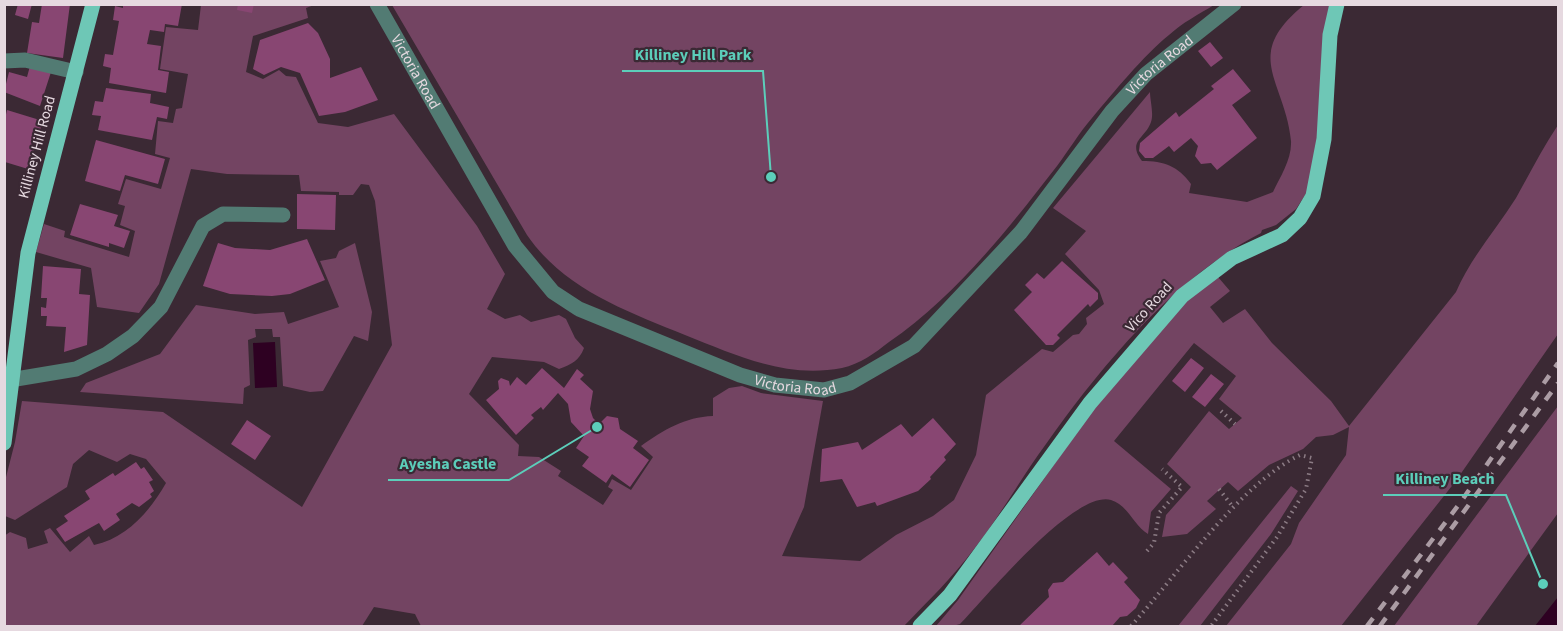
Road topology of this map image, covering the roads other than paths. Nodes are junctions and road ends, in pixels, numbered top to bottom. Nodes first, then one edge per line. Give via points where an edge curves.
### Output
1 (93, 4) edge
2 (377, 4) edge
3 (1234, 4) edge
4 (1337, 4) edge
5 (4, 61) edge
6 (76, 72) junction
7 (283, 215) dead end
8 (9, 380) edge
9 (4, 443) edge
10 (920, 627) edge

1 - 6 main road, Killiney Hill Road
2 - 3 street, Victoria Road via 515,246 554,292 579,309 740,375 775,385 824,390 850,383 914,346 1021,232 1112,111 1146,74
4 - 10 main road, Vico Road via 1330,35 1324,139 1313,196 1300,218 1282,236 1232,258 1182,296 1090,403 950,596
5 - 6 street via 25,60
6 - 8 main road, Killiney Hill Road via 28,253
7 - 8 street via 224,214 203,226 161,306 133,336 76,369
8 - 9 main road, Killiney Hill Road

